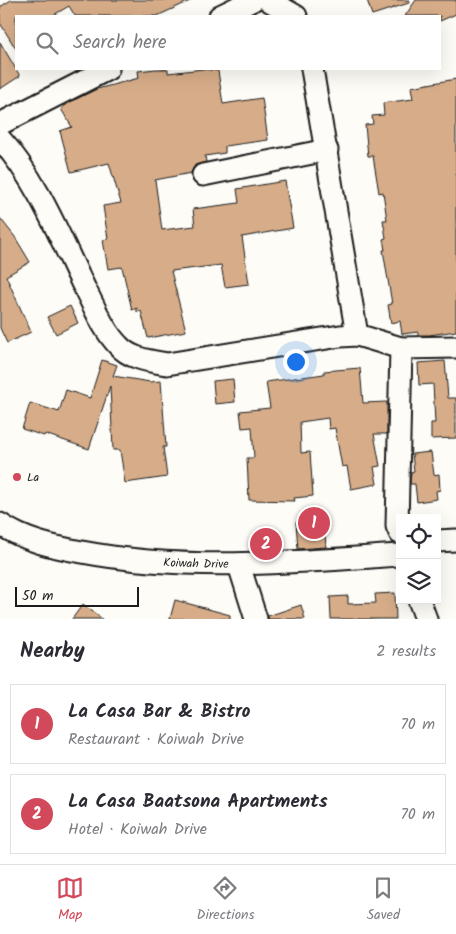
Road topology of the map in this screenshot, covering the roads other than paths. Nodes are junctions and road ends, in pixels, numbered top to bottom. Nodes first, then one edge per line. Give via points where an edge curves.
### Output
1 (252, 0) edge
2 (268, 0) edge
3 (222, 15) edge
4 (294, 15) edge
5 (106, 70) edge
6 (312, 70) edge
7 (0, 124) edge
8 (0, 139) edge
9 (327, 150) junction
10 (203, 175) dead end
11 (357, 335) junction
12 (456, 347) edge
13 (401, 348) junction
14 (397, 514) edge
15 (0, 524) edge
16 (441, 540) edge
17 (456, 540) edge
18 (441, 554) edge
19 (456, 554) edge
20 (396, 556) edge
21 (239, 565) junction
22 (420, 604) edge
23 (256, 619) edge
24 (426, 619) edge

1 - 3 street
2 - 4 street
5 - 7 street
6 - 9 street
8 - 11 street via 15,155 104,327 118,346 128,353 167,364 315,338
9 - 10 street
9 - 11 street
11 - 13 street
12 - 13 street
13 - 14 street
15 - 21 street, Koiwah Drive via 47,545 120,559
16 - 17 street
18 - 19 street
20 - 21 street, Koiwah Drive
21 - 23 street
22 - 24 street

